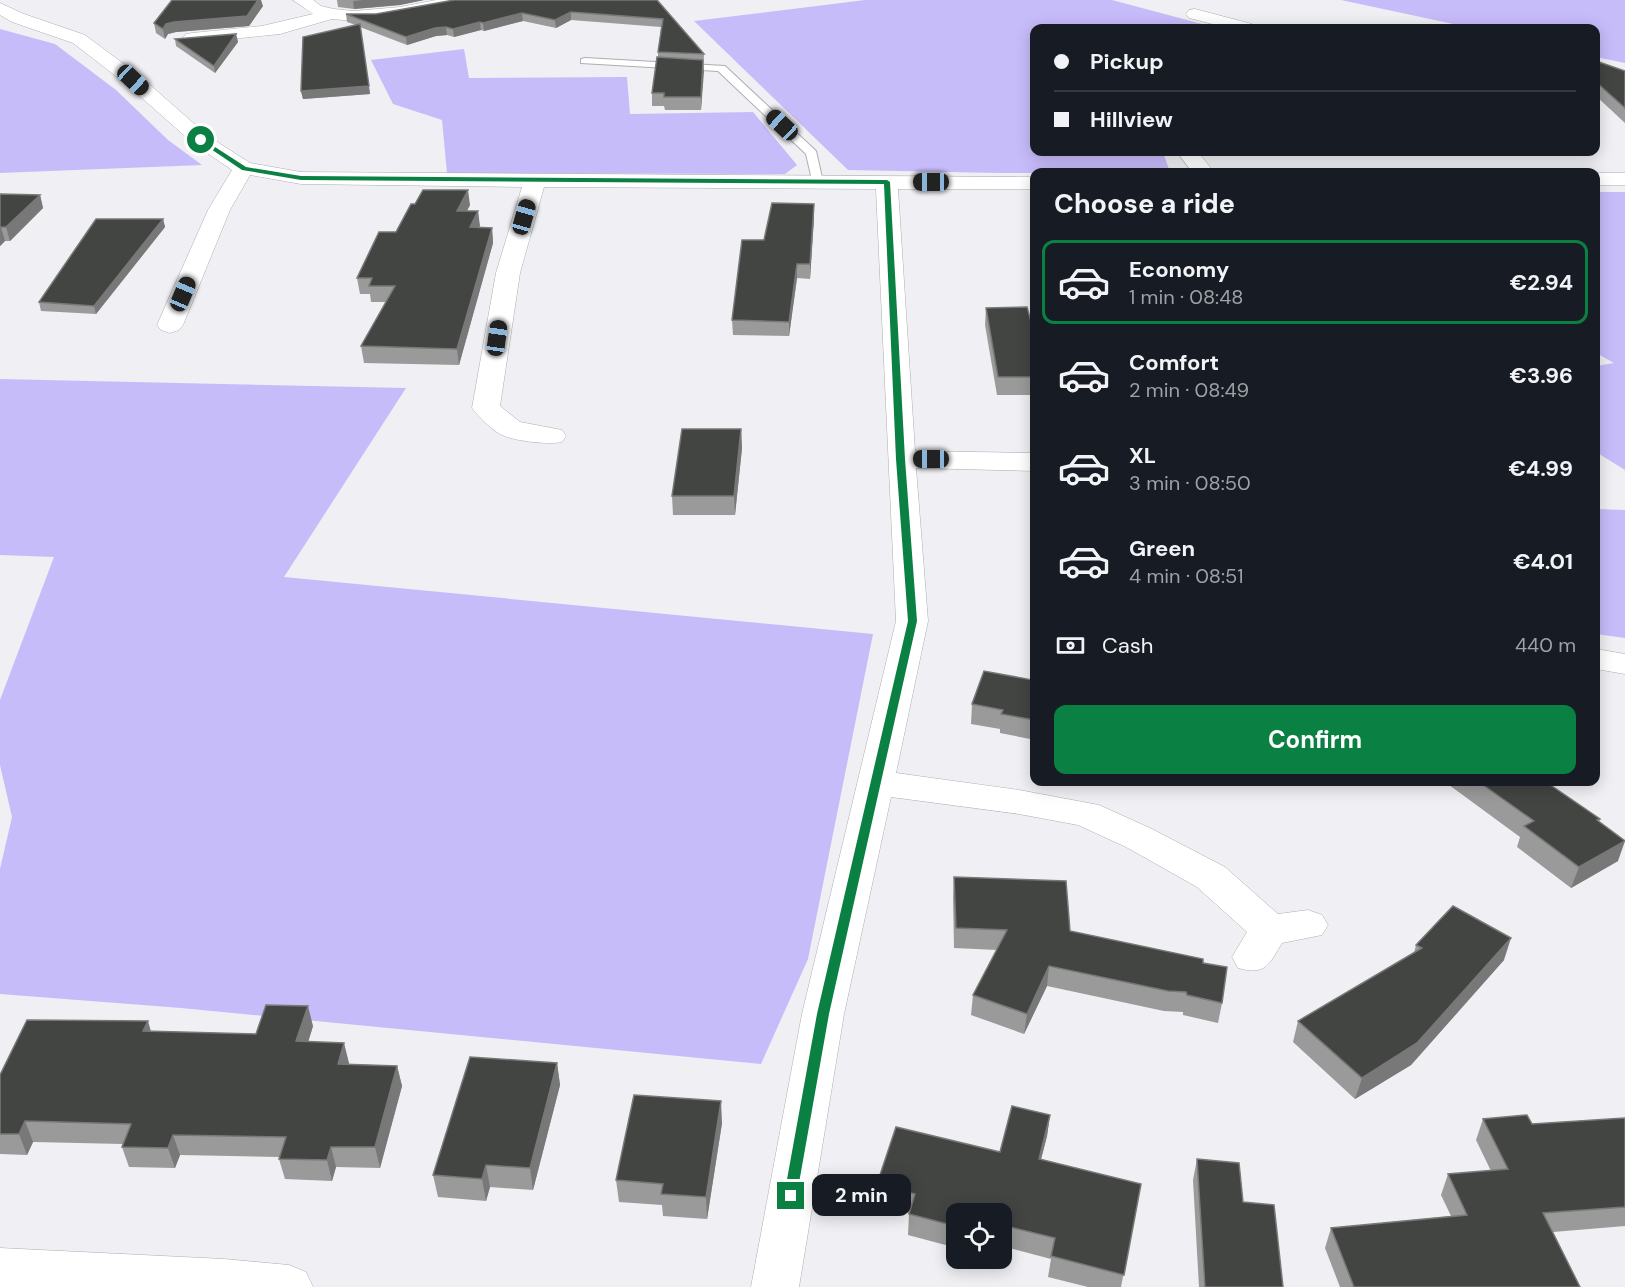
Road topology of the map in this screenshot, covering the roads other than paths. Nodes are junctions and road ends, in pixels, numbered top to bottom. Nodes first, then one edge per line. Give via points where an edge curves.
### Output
1 (302, 0) edge
2 (458, 0) edge
3 (0, 8) edge
4 (330, 14) junction
5 (1195, 15) dead end
6 (1230, 24) edge
7 (176, 39) edge
8 (585, 61) dead end
9 (1190, 156) edge
10 (244, 168) junction
11 (1200, 168) edge
12 (1600, 179) edge
13 (1625, 179) edge
14 (535, 180) junction
15 (817, 182) junction
16 (887, 182) junction
17 (1030, 183) edge
18 (170, 325) dead end
19 (552, 436) dead end
20 (900, 459) junction
21 (1030, 462) edge
22 (1600, 660) edge
23 (1625, 664) edge
24 (877, 783) junction
25 (1277, 938) dead end
26 (0, 1269) edge
27 (290, 1287) edge
28 (775, 1287) edge

1 - 4 street via 318,12
2 - 4 street via 387,14
3 - 10 street via 79,39 201,140
4 - 7 street via 273,30
5 - 6 street
8 - 15 lane via 721,68 812,153
9 - 11 street
10 - 14 street via 301,178
10 - 18 street via 219,210
12 - 13 street
14 - 15 street
14 - 19 street via 508,273 486,408 511,429
15 - 16 street
16 - 17 street
16 - 20 street
20 - 21 street
20 - 24 street via 912,621
22 - 23 street
24 - 25 street via 1086,814 1211,877
24 - 28 street via 823,1014
26 - 27 street

